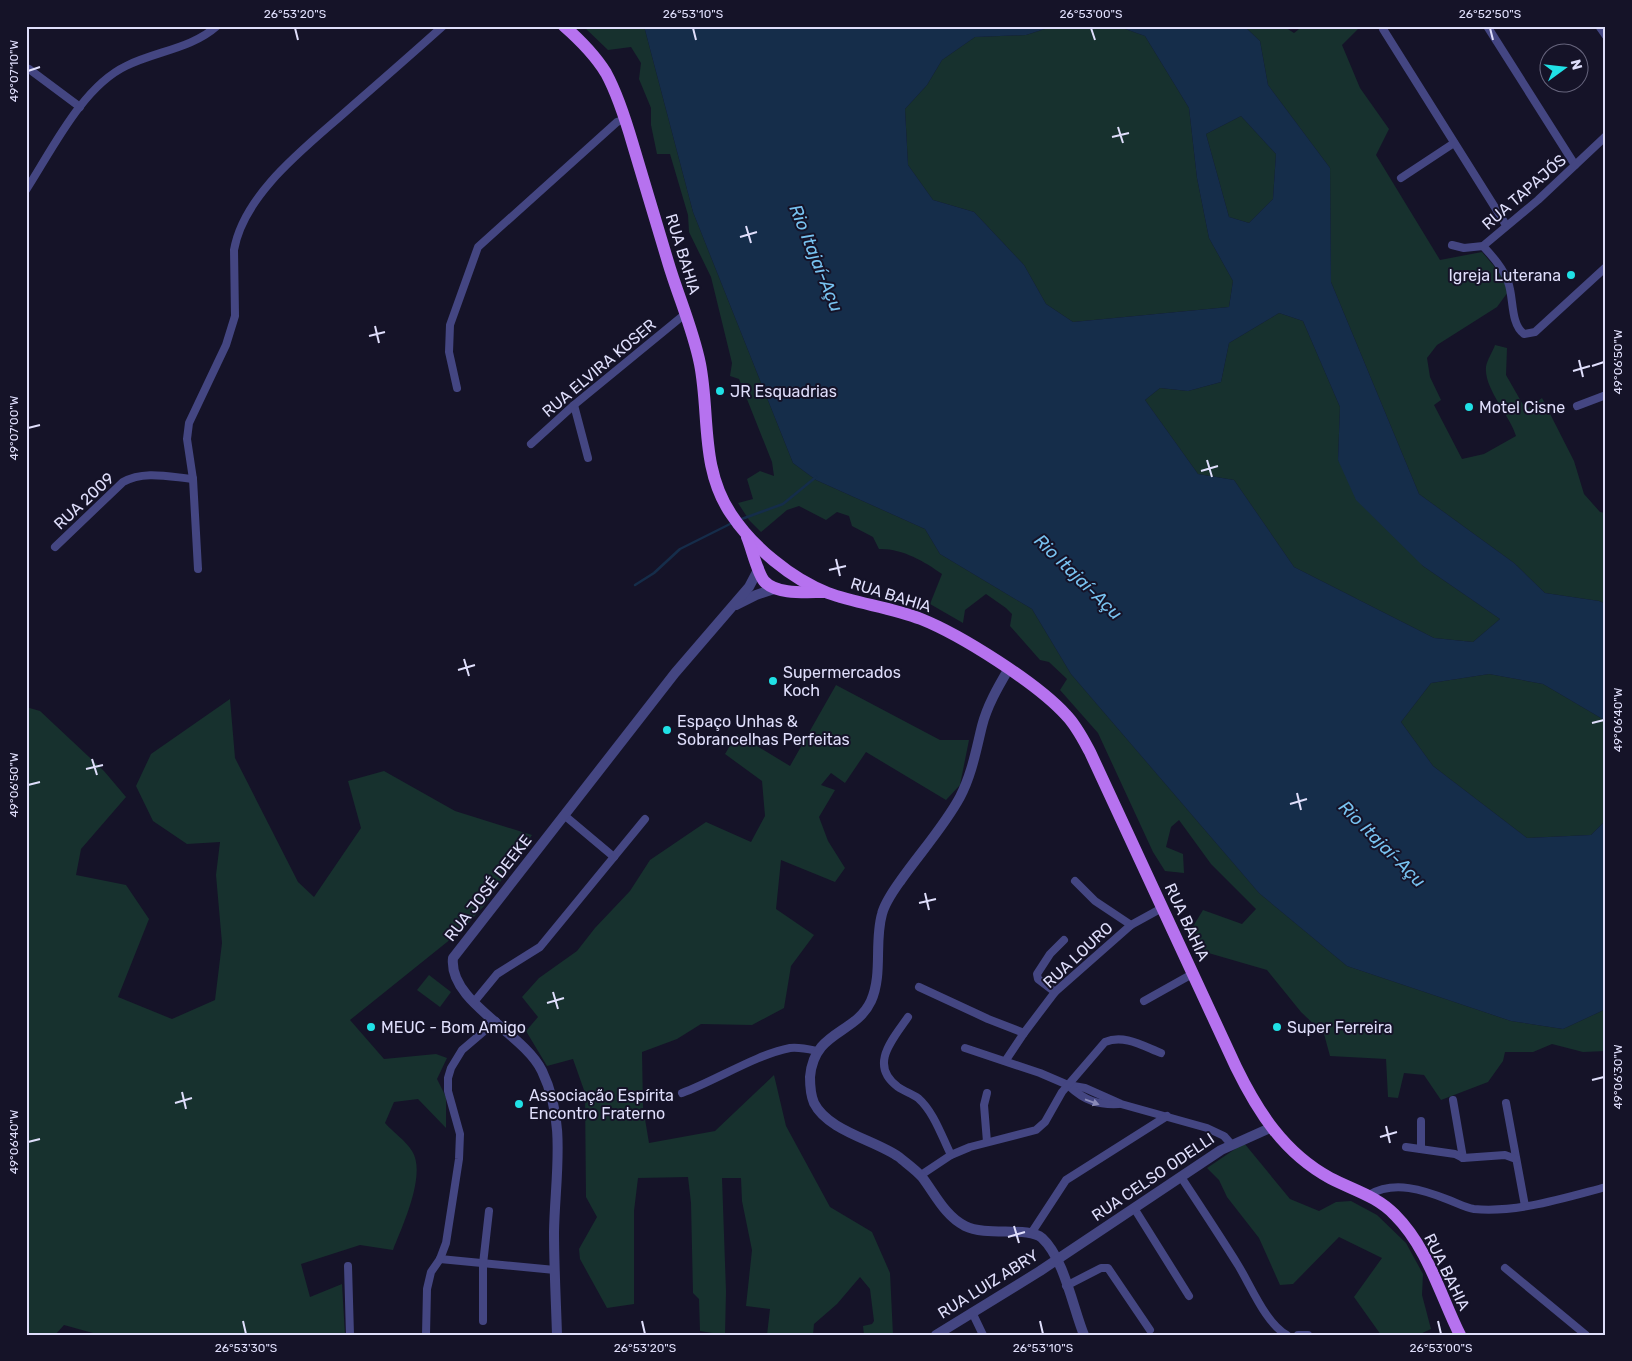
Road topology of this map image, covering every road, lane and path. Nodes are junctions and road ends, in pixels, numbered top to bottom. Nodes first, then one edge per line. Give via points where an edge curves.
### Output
1 (217, 26) edge
2 (443, 26) edge
3 (564, 26) edge
4 (1487, 26) edge
5 (1599, 26) edge
6 (1382, 30) dead end
7 (1606, 36) edge
8 (28, 69) dead end
9 (80, 107) junction
10 (625, 119) junction
11 (1606, 136) edge
12 (1454, 143) junction
13 (1574, 166) junction
14 (1401, 178) dead end
15 (26, 190) edge
16 (1506, 225) junction
17 (1452, 245) dead end
18 (1484, 246) junction
19 (1606, 267) edge
20 (685, 314) junction
21 (457, 388) dead end
22 (1606, 395) edge
23 (574, 405) junction
24 (1577, 406) dead end
25 (531, 444) dead end
26 (588, 458) dead end
27 (193, 479) junction
28 (741, 528) junction
29 (55, 547) dead end
30 (772, 558) junction
31 (759, 568) junction
32 (198, 569) dead end
33 (790, 572) junction
34 (777, 588) junction
35 (827, 592) junction
36 (731, 608) junction
37 (1008, 670) junction
38 (564, 815) junction
39 (645, 819) dead end
40 (614, 857) junction
41 (1075, 881) dead end
42 (1162, 908) junction
43 (1131, 925) junction
44 (1064, 940) dead end
45 (1194, 973) junction
46 (919, 987) dead end
47 (1056, 992) junction
48 (1144, 1001) dead end
49 (474, 1002) junction
50 (908, 1017) dead end
51 (496, 1021) junction
52 (1024, 1033) junction
53 (965, 1048) dead end
54 (817, 1051) junction
55 (1161, 1053) dead end
56 (1006, 1060) junction
57 (1068, 1086) junction
58 (682, 1093) dead end
59 (987, 1093) dead end
60 (1453, 1100) dead end
61 (1506, 1103) dead end
62 (1167, 1116) junction
63 (1421, 1121) dead end
64 (1270, 1128) junction
65 (987, 1142) junction
66 (1231, 1144) junction
67 (1406, 1147) dead end
68 (1421, 1149) junction
69 (951, 1155) junction
70 (1464, 1158) junction
71 (1516, 1159) junction
72 (921, 1175) junction
73 (1182, 1177) junction
74 (1606, 1186) edge
75 (1368, 1195) junction
76 (1525, 1206) junction
77 (1134, 1208) junction
78 (488, 1211) dead end
79 (1032, 1232) junction
80 (440, 1259) junction
81 (1056, 1259) junction
82 (483, 1264) junction
83 (348, 1266) dead end
84 (1505, 1268) dead end
85 (556, 1270) junction
86 (1066, 1286) junction
87 (1189, 1296) dead end
88 (972, 1312) junction
89 (483, 1320) dead end
90 (1150, 1330) dead end
91 (350, 1335) edge
92 (426, 1335) edge
93 (557, 1335) edge
94 (936, 1335) edge
95 (983, 1335) edge
96 (1084, 1335) edge
97 (1287, 1335) edge
98 (1298, 1335) edge
99 (1308, 1335) edge
100 (1460, 1335) edge
101 (1586, 1335) edge

1 - 9 street via 186,46 126,65 106,77
2 - 27 street via 292,160 245,218 234,250 235,316 226,345 189,423
3 - 10 main road, RUA BAHIA via 599,63
4 - 13 street
5 - 7 street
6 - 12 street
8 - 9 street
9 - 15 street
10 - 20 main road, RUA BAHIA
10 - 21 street via 617,122 478,247 450,325 449,352
11 - 13 street, RUA TAPAJÓS
12 - 14 street
12 - 16 street
13 - 16 street, RUA TAPAJÓS
16 - 18 street, RUA TAPAJÓS
17 - 18 street, RUA TAPAJÓS via 1464,248
18 - 19 street via 1508,280 1516,321 1519,331 1524,334 1535,332
20 - 23 street, RUA ELVIRA KOSER
20 - 28 main road, RUA BAHIA via 700,365 708,459 728,511
22 - 24 street
23 - 25 street, RUA ELVIRA KOSER
23 - 26 street
27 - 29 street, RUA 2009 via 133,476
27 - 32 street
28 - 30 main road, RUA BAHIA
28 - 31 main road, RUA BAHIA
30 - 31 main road
30 - 33 main road, RUA BAHIA
31 - 34 main road, RUA BAHIA via 764,581
31 - 36 street, RUA JOSÉ DEEKE via 749,587
33 - 34 main road via 786,583
33 - 35 main road, RUA BAHIA
34 - 35 main road, RUA BAHIA
34 - 36 street, RUA JOSÉ DEEKE
35 - 37 main road, RUA BAHIA via 920,618 952,633
36 - 38 street, RUA JOSÉ DEEKE via 675,672
37 - 42 main road, RUA BAHIA via 1049,698 1068,716 1080,734
37 - 54 street via 985,716 971,772 960,797 892,893 882,913 875,989 870,1003 863,1013
38 - 40 street
38 - 49 street, RUA JOSÉ DEEKE via 453,958 456,978
39 - 40 street
40 - 49 street via 540,947 497,974
41 - 43 street via 1095,901
42 - 43 street, RUA LOURO
42 - 45 main road, RUA BAHIA
43 - 47 street, RUA LOURO
44 - 47 street via 1037,974 1038,979
45 - 48 street
45 - 64 main road, RUA BAHIA via 1247,1088
46 - 52 street
47 - 52 street, RUA LOURO
49 - 51 street, RUA JOSÉ DEEKE
50 - 69 street via 886,1049 885,1072 896,1086 918,1098 928,1109
51 - 80 street via 462,1050 448,1078 460,1145 446,1243
51 - 85 street, RUA JOSÉ DEEKE via 542,1069 554,1105 560,1144 555,1210
52 - 56 street, RUA LOURO
53 - 56 street
54 - 58 street via 790,1048
54 - 72 street via 810,1082 815,1105 828,1119 897,1156
55 - 57 street via 1124,1038 1115,1038 1105,1042
56 - 57 street
57 - 62 street via 1085,1088 1121,1104
57 - 65 street via 1045,1122 1036,1130
59 - 65 street via 984,1105
60 - 70 street
61 - 71 street
62 - 66 street via 1207,1128 1224,1136
62 - 79 street via 1066,1180
63 - 68 street
64 - 66 street, RUA CELSO ODELLI
64 - 75 main road, RUA BAHIA via 1312,1167
65 - 69 street
66 - 73 street, RUA CELSO ODELLI
67 - 68 street
68 - 70 street
69 - 72 street
70 - 71 street via 1505,1155
71 - 76 street
72 - 79 street via 937,1200 965,1226 1001,1234
73 - 77 street, RUA CELSO ODELLI
73 - 97 street via 1264,1311
74 - 76 street
75 - 76 street via 1378,1190 1408,1188 1473,1209
75 - 100 main road, RUA BAHIA via 1394,1213 1415,1241 1427,1260
77 - 81 street, RUA CELSO ODELLI
77 - 87 street
78 - 82 street
79 - 81 street via 1048,1245
80 - 82 street
80 - 92 street via 427,1289
81 - 86 street
81 - 88 street, RUA LUIZ ABRY
82 - 85 street
82 - 89 street
83 - 91 street
84 - 101 street
85 - 93 street, RUA JOSÉ DEEKE
86 - 90 street via 1101,1268 1108,1268
86 - 96 street
88 - 94 street, RUA LUIZ ABRY
88 - 95 street
98 - 99 street

